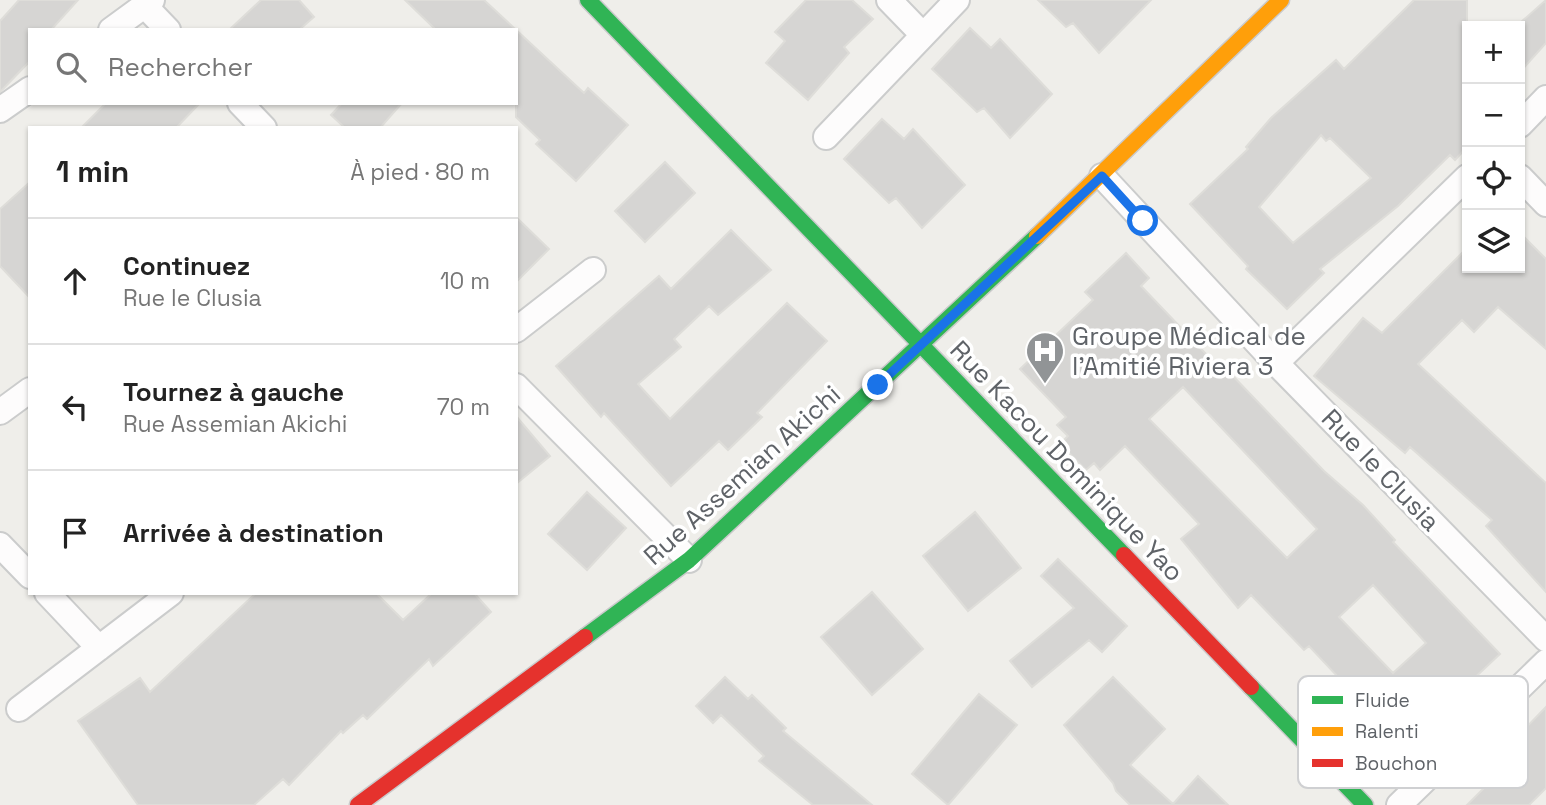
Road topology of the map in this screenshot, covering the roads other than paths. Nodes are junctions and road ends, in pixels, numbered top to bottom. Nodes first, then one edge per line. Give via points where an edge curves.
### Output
1 (588, 0) edge
2 (889, 0) edge
3 (957, 0) edge
4 (1281, 0) edge
5 (148, 3) edge
6 (114, 28) edge
7 (167, 28) edge
8 (922, 34) junction
9 (28, 90) edge
10 (1546, 99) edge
11 (242, 105) edge
12 (0, 110) edge
13 (1525, 120) edge
14 (262, 126) edge
15 (826, 137) dead end
16 (1102, 176) junction
17 (1462, 182) edge
18 (1525, 182) edge
19 (1546, 204) edge
20 (593, 270) dead end
21 (518, 328) edge
22 (920, 345) junction
23 (1276, 363) junction
24 (518, 388) edge
25 (28, 391) edge
26 (0, 412) edge
27 (0, 545) edge
28 (689, 561) junction
29 (28, 574) edge
30 (49, 595) edge
31 (168, 595) edge
32 (1546, 639) edge
33 (99, 648) junction
34 (1546, 662) edge
35 (1528, 680) edge
36 (19, 709) dead end
37 (1298, 736) edge
38 (1349, 788) edge
39 (1416, 788) edge
40 (1400, 804) edge
41 (358, 805) edge
42 (1365, 805) edge

1 - 22 street, Rue Kacou Dominique Yao
2 - 8 street
3 - 8 street
4 - 16 street, Rue Assemian Akichi
5 - 6 street
5 - 7 street
8 - 15 street
9 - 12 street
10 - 13 street
11 - 14 street
16 - 22 street, Rue Assemian Akichi
16 - 23 street, Rue le Clusia
17 - 23 street
18 - 19 street
20 - 21 street
22 - 28 street, Rue Assemian Akichi
22 - 37 street, Rue Kacou Dominique Yao
23 - 32 street, Rue le Clusia
24 - 28 street
25 - 26 street
27 - 29 street
28 - 41 street, Rue Assemian Akichi
30 - 33 street
31 - 33 street
33 - 36 street
34 - 35 street
38 - 42 street, Rue Kacou Dominique Yao
39 - 40 street

